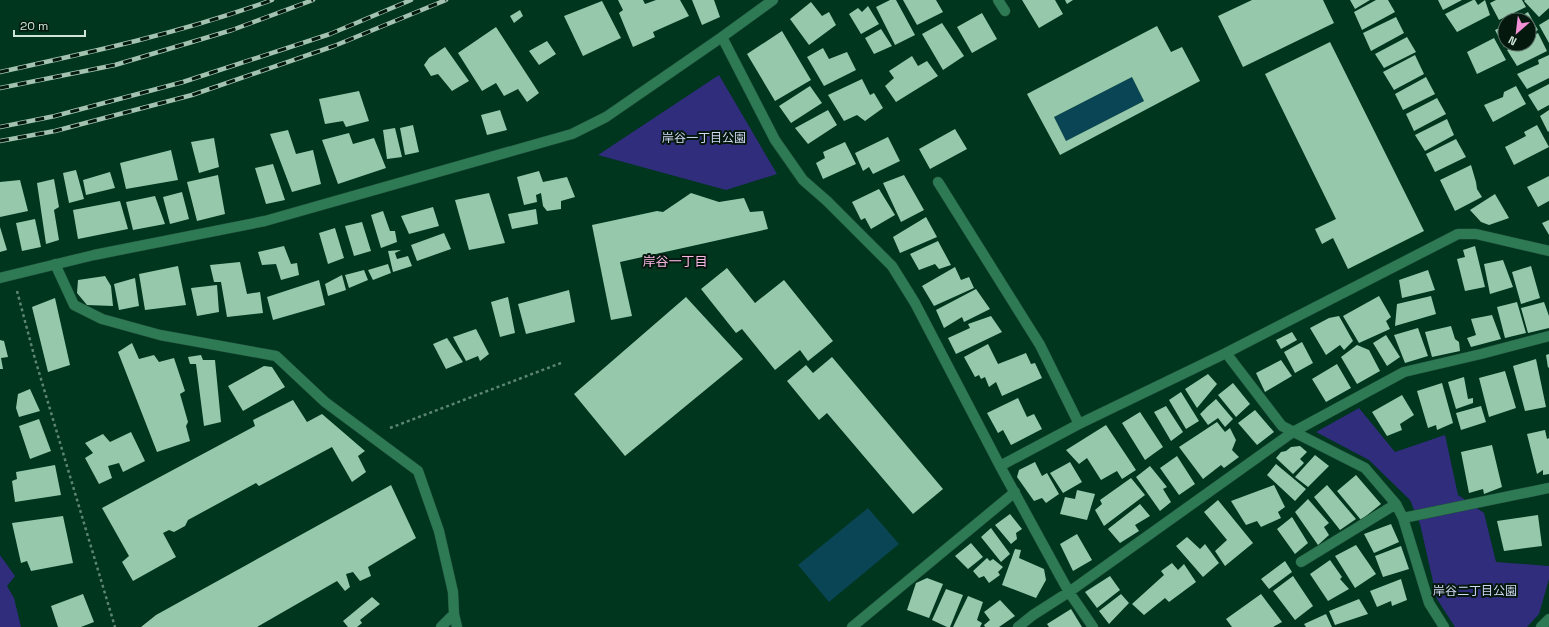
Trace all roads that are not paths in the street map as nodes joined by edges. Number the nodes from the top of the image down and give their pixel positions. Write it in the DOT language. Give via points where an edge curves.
graph roads {
  1 [pos="773,0"];
  2 [pos="998,0"];
  3 [pos="1005,11"];
  4 [pos="722,37"];
  5 [pos="938,182"];
  6 [pos="1549,251"];
  7 [pos="55,264"];
  8 [pos="0,278"];
  9 [pos="1549,336"];
  10 [pos="1226,353"];
  11 [pos="1079,424"];
  12 [pos="1293,432"];
  13 [pos="1000,466"];
  14 [pos="1549,488"];
  15 [pos="1015,492"];
  16 [pos="1396,504"];
  17 [pos="1403,518"];
  18 [pos="1301,562"];
  19 [pos="1069,592"];
  20 [pos="454,614"];
  21 [pos="1549,619"];
  22 [pos="441,627"];
  23 [pos="457,627"];
  24 [pos="852,627"];
  25 [pos="1018,627"];
  26 [pos="1093,627"];
  27 [pos="1444,627"];
  28 [pos="1541,627"];
  1 -- 4 [label="street"];
  2 -- 3 [label="street"];
  4 -- 7 [label="street" via="606,117 572,134 265,221"];
  4 -- 13 [label="street" via="775,140 803,180 892,266 915,303"];
  5 -- 11 [label="street" via="1040,346"];
  6 -- 10 [label="street" via="1476,234 1458,234"];
  7 -- 8 [label="street"];
  7 -- 20 [label="street" via="74,306 102,318 160,335 276,356 325,402 418,471 439,531 453,592"];
  9 -- 12 [label="street" via="1404,372"];
  10 -- 11 [label="street"];
  10 -- 12 [label="street" via="1282,426"];
  11 -- 13 [label="street"];
  12 -- 16 [label="street" via="1365,468"];
  12 -- 19 [label="street"];
  13 -- 15 [label="street"];
  14 -- 17 [label="street"];
  15 -- 19 [label="street"];
  15 -- 24 [label="street"];
  16 -- 17 [label="street"];
  16 -- 18 [label="street"];
  17 -- 27 [label="street" via="1429,603"];
  19 -- 25 [label="street" via="1033,614"];
  19 -- 26 [label="street"];
  20 -- 22 [label="street"];
  20 -- 23 [label="street"];
  21 -- 28 [label="street"];
}
